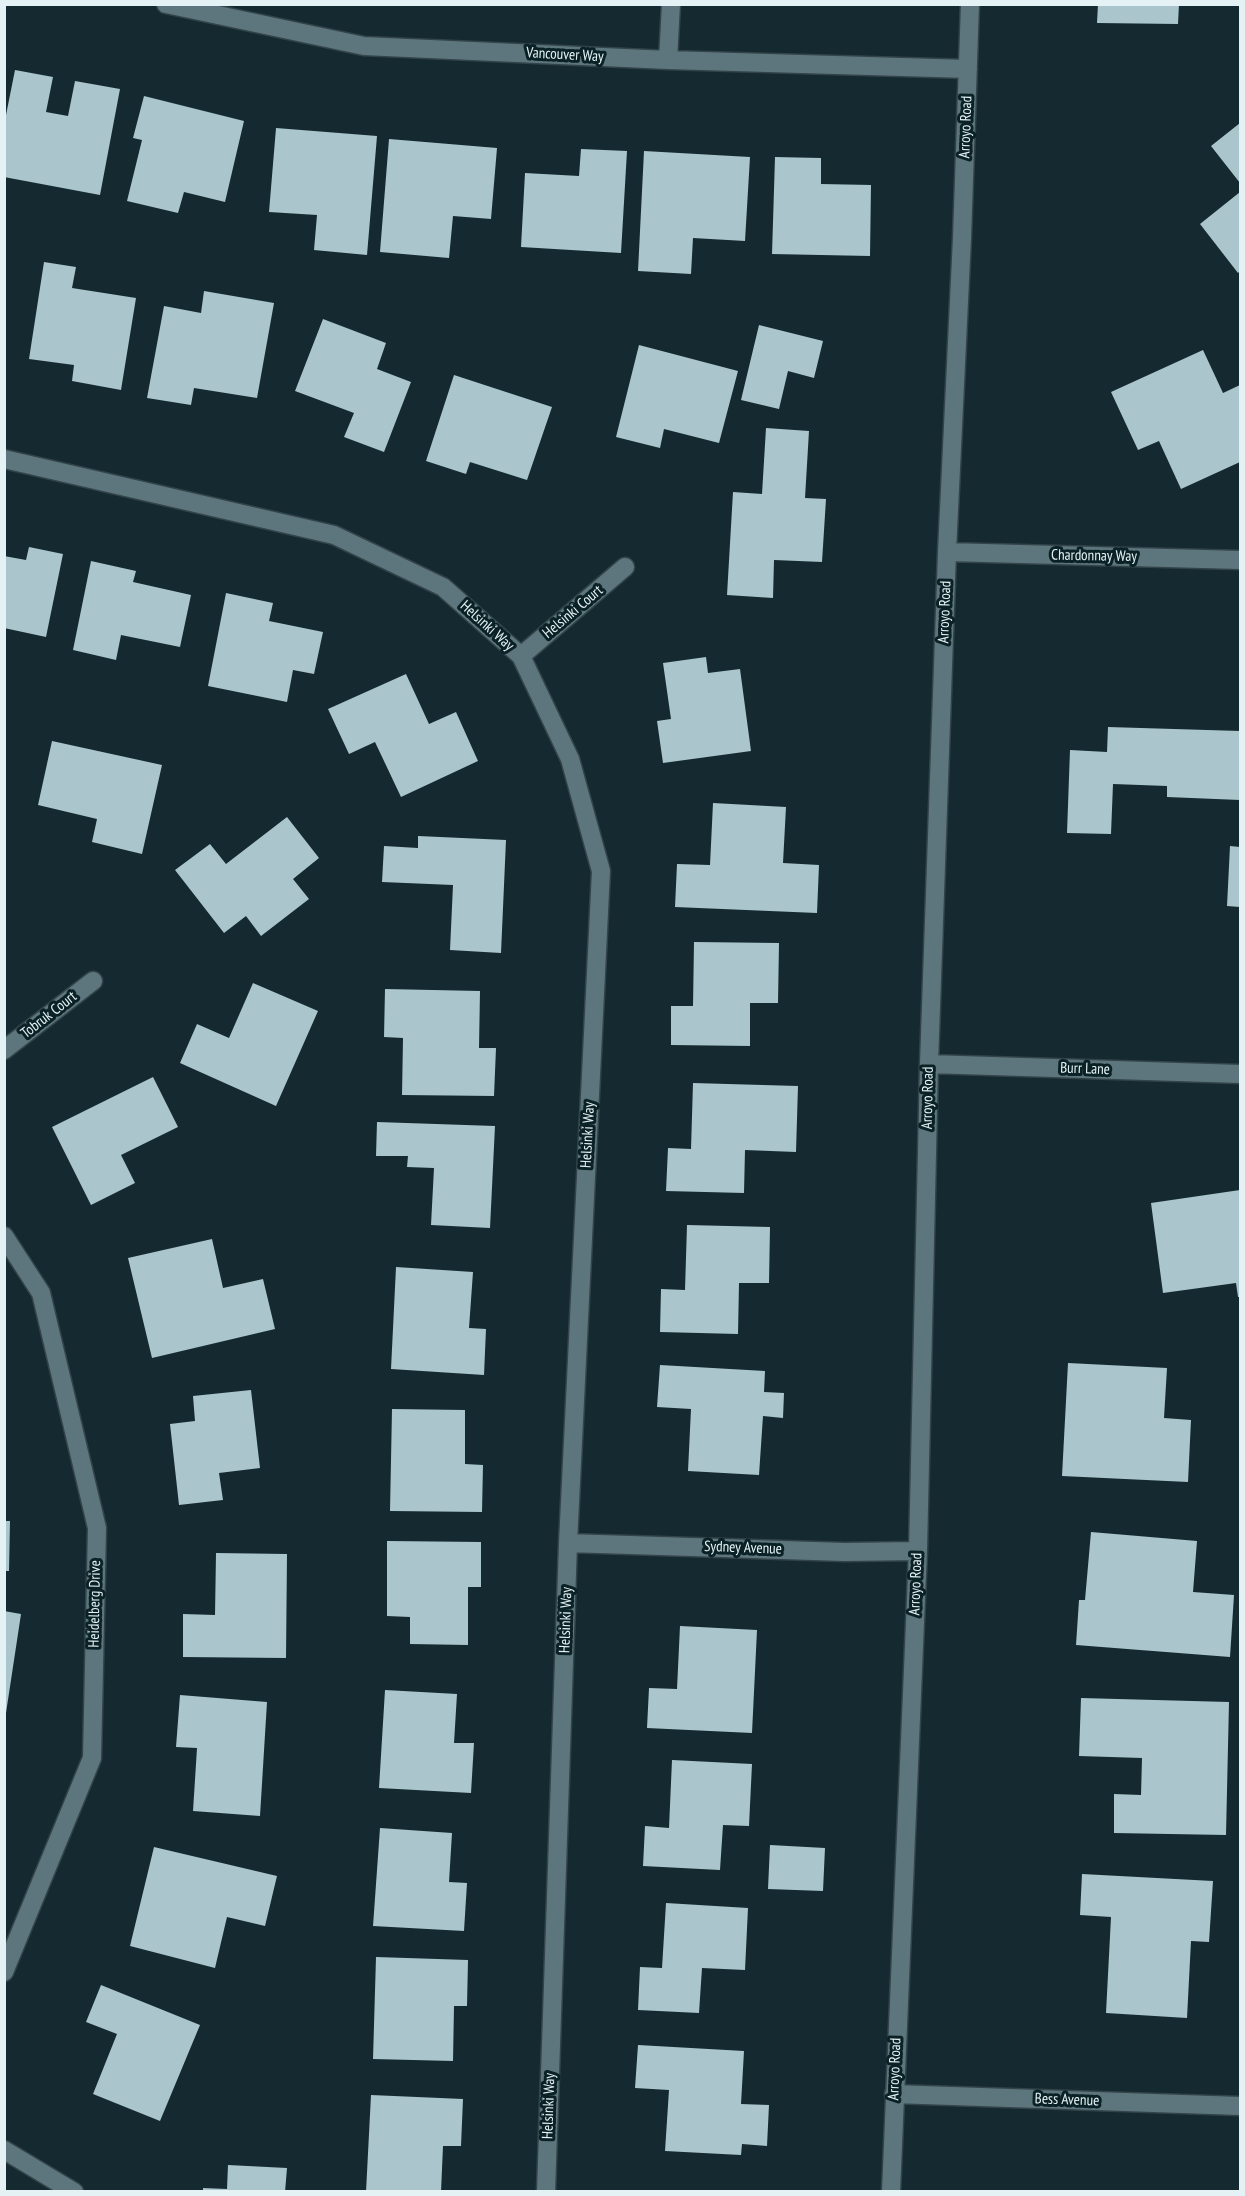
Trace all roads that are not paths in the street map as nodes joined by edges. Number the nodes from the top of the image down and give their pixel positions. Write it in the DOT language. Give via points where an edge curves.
graph roads {
  1 [pos="166,4"];
  2 [pos="671,4"];
  3 [pos="970,4"];
  4 [pos="668,60"];
  5 [pos="968,69"];
  6 [pos="4,459"];
  7 [pos="947,552"];
  8 [pos="1240,560"];
  9 [pos="626,567"];
  10 [pos="521,656"];
  11 [pos="93,981"];
  12 [pos="4,1050"];
  13 [pos="929,1064"];
  14 [pos="1240,1074"];
  15 [pos="4,1236"];
  16 [pos="568,1543"];
  17 [pos="918,1551"];
  18 [pos="4,1972"];
  19 [pos="894,2094"];
  20 [pos="1240,2106"];
  21 [pos="4,2150"];
  22 [pos="74,2192"];
  23 [pos="546,2192"];
  24 [pos="891,2192"];
  1 -- 4 [label="street, Vancouver Way" via="364,46"];
  2 -- 4 [label="street"];
  3 -- 5 [label="street, Arroyo Road"];
  4 -- 5 [label="street, Vancouver Way"];
  5 -- 7 [label="street, Arroyo Road"];
  6 -- 10 [label="street, Helsinki Way" via="334,535 443,587"];
  7 -- 8 [label="street, Chardonnay Way"];
  7 -- 13 [label="street, Arroyo Road"];
  9 -- 10 [label="street, Helsinki Court"];
  10 -- 16 [label="street, Helsinki Way" via="570,759 601,871"];
  11 -- 12 [label="street, Tobruk Court"];
  13 -- 14 [label="street, Burr Lane"];
  13 -- 17 [label="street, Arroyo Road"];
  15 -- 18 [label="street, Heidelberg Drive" via="41,1293 97,1528 92,1758"];
  16 -- 17 [label="street, Sydney Avenue"];
  16 -- 23 [label="street, Helsinki Way"];
  17 -- 19 [label="street, Arroyo Road"];
  19 -- 20 [label="street, Bess Avenue"];
  19 -- 24 [label="street, Arroyo Road"];
  21 -- 22 [label="street"];
}
